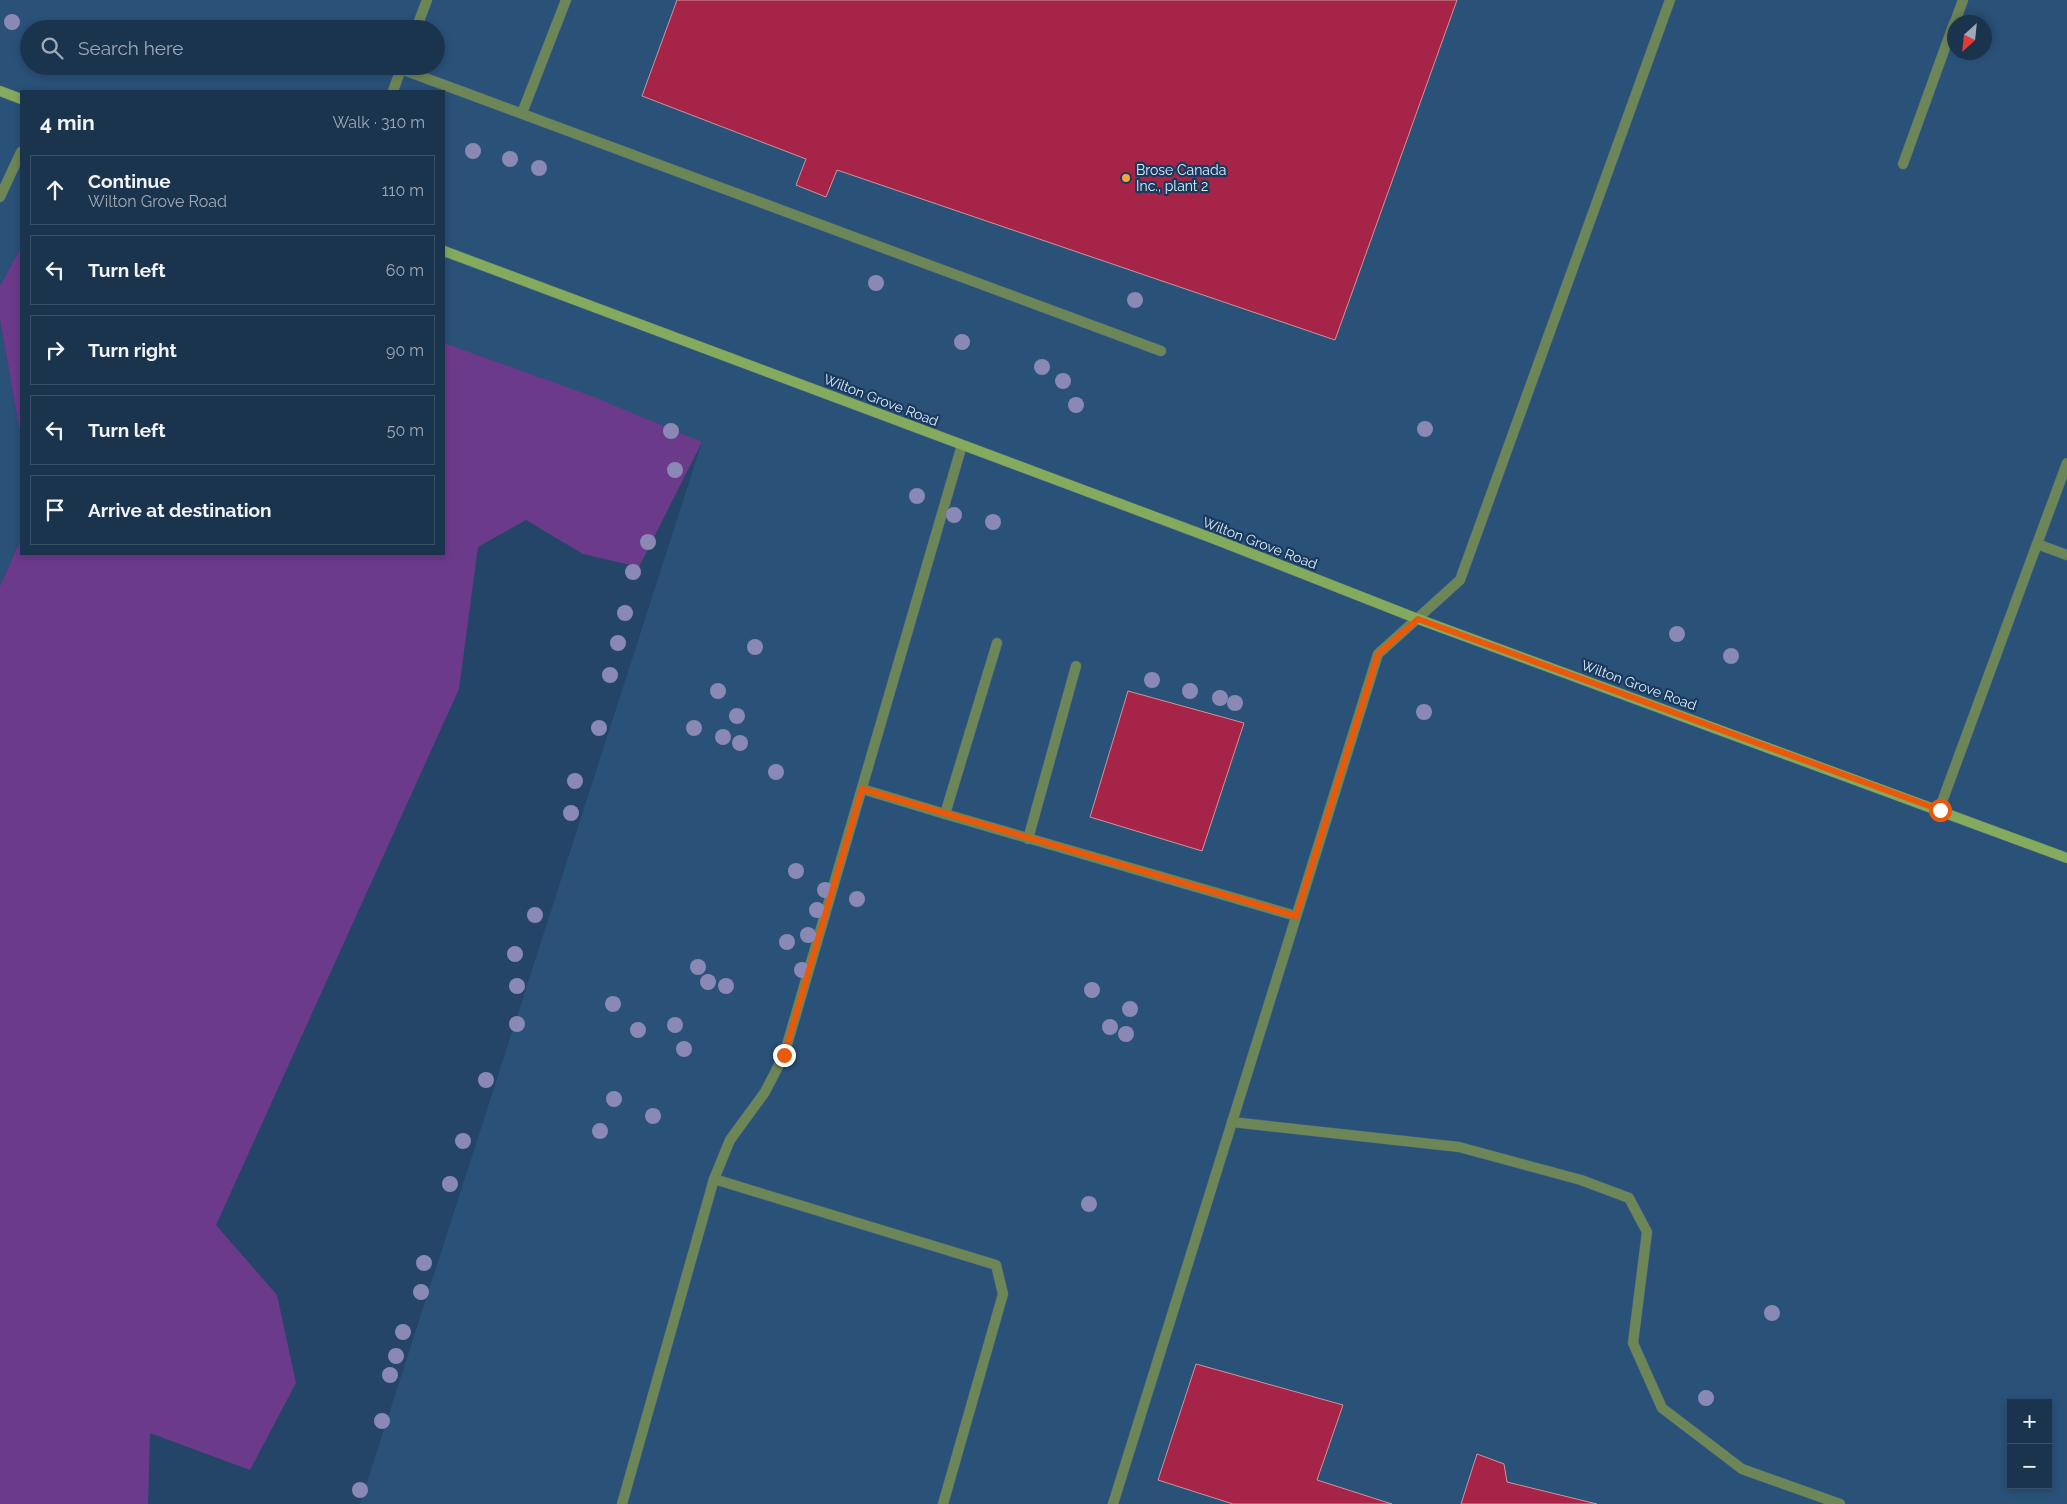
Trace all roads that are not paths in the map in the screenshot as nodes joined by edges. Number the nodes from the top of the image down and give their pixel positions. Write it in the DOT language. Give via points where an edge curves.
graph roads {
  1 [pos="427,0"];
  2 [pos="566,0"];
  3 [pos="1670,0"];
  4 [pos="1963,0"];
  5 [pos="1957,15"];
  6 [pos="419,20"];
  7 [pos="1947,42"];
  8 [pos="399,75"];
  9 [pos="421,75"];
  10 [pos="393,90"];
  11 [pos="0,91"];
  12 [pos="20,99"];
  13 [pos="522,113"];
  14 [pos="20,154"];
  15 [pos="1903,164"];
  16 [pos="0,197"];
  17 [pos="445,251"];
  18 [pos="1161,351"];
  19 [pos="962,445"];
  20 [pos="2067,463"];
  21 [pos="2037,544"];
  22 [pos="2067,555"];
  23 [pos="1418,619"];
  24 [pos="997,643"];
  25 [pos="1076,666"];
  26 [pos="862,789"];
  27 [pos="1940,810"];
  28 [pos="945,814"];
  29 [pos="1028,839"];
  30 [pos="2067,858"];
  31 [pos="1296,916"];
  32 [pos="1232,1122"];
  33 [pos="714,1179"];
  34 [pos="622,1504"];
  35 [pos="943,1504"];
  36 [pos="1113,1504"];
  37 [pos="1840,1504"];
  1 -- 6 [label="lane"];
  2 -- 13 [label="lane"];
  3 -- 23 [label="lane" via="1460,580"];
  4 -- 5 [label="lane"];
  7 -- 15 [label="lane"];
  8 -- 10 [label="lane"];
  9 -- 13 [label="lane"];
  11 -- 12 [label="main road"];
  13 -- 18 [label="lane"];
  14 -- 16 [label="lane"];
  17 -- 19 [label="main road, Wilton Grove Road"];
  19 -- 23 [label="main road, Wilton Grove Road"];
  19 -- 26 [label="lane"];
  20 -- 21 [label="lane"];
  21 -- 22 [label="lane"];
  21 -- 27 [label="lane"];
  23 -- 27 [label="main road, Wilton Grove Road"];
  23 -- 31 [label="lane" via="1378,654"];
  24 -- 28 [label="lane"];
  25 -- 29 [label="lane"];
  26 -- 28 [label="lane"];
  26 -- 33 [label="lane" via="784,1055 765,1092 730,1140"];
  27 -- 30 [label="main road, Wilton Grove Road"];
  28 -- 29 [label="lane"];
  29 -- 31 [label="lane"];
  31 -- 32 [label="lane"];
  32 -- 36 [label="lane"];
  32 -- 37 [label="lane" via="1460,1147 1581,1180 1629,1198 1647,1232 1633,1343 1662,1408 1742,1469"];
  33 -- 34 [label="lane"];
  33 -- 35 [label="lane" via="996,1265 1003,1294"];
}
